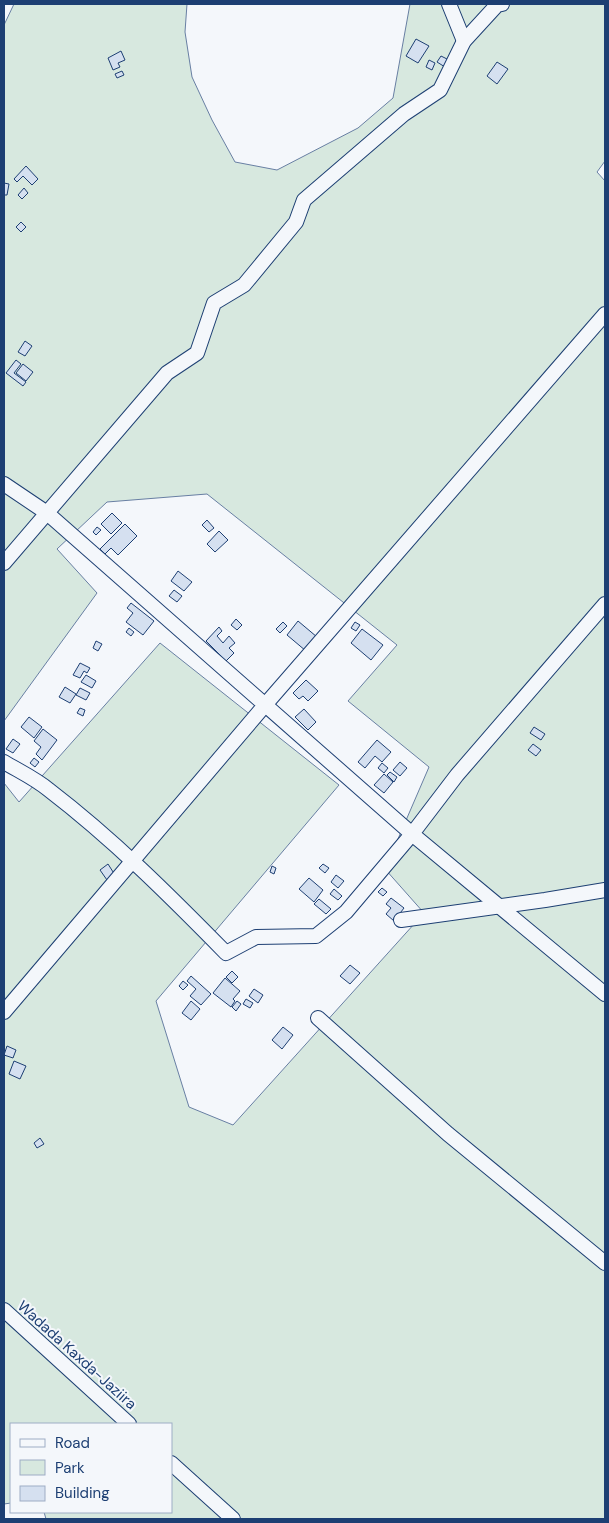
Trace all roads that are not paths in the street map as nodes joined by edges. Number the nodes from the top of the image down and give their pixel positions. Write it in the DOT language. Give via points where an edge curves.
graph roads {
  1 [pos="449,4"];
  2 [pos="502,4"];
  3 [pos="464,41"];
  4 [pos="605,314"];
  5 [pos="4,484"];
  6 [pos="47,513"];
  7 [pos="4,563"];
  8 [pos="605,604"];
  9 [pos="266,705"];
  10 [pos="4,762"];
  11 [pos="412,834"];
  12 [pos="132,861"];
  13 [pos="605,890"];
  14 [pos="500,906"];
  15 [pos="401,920"];
  16 [pos="605,994"];
  17 [pos="4,1012"];
  18 [pos="318,1018"];
  19 [pos="605,1263"];
  20 [pos="4,1310"];
  21 [pos="128,1423"];
  22 [pos="172,1464"];
  23 [pos="233,1519"];
  1 -- 3 [label="street"];
  2 -- 3 [label="street" via="497,5"];
  3 -- 6 [label="street" via="440,90 404,114 304,200 296,222 244,285 214,303 197,354 167,373"];
  4 -- 9 [label="street"];
  5 -- 6 [label="street"];
  6 -- 7 [label="street"];
  6 -- 9 [label="street"];
  8 -- 11 [label="street" via="457,776"];
  9 -- 11 [label="street"];
  9 -- 12 [label="street"];
  10 -- 12 [label="street" via="48,788"];
  11 -- 12 [label="street" via="346,912 316,936 256,937 231,957"];
  11 -- 14 [label="street"];
  12 -- 17 [label="street"];
  13 -- 14 [label="street"];
  14 -- 15 [label="street"];
  14 -- 16 [label="street"];
  18 -- 19 [label="street" via="448,1134"];
  20 -- 21 [label="street, Wadada Kaxda-Jaziira"];
  22 -- 23 [label="street"];
}
